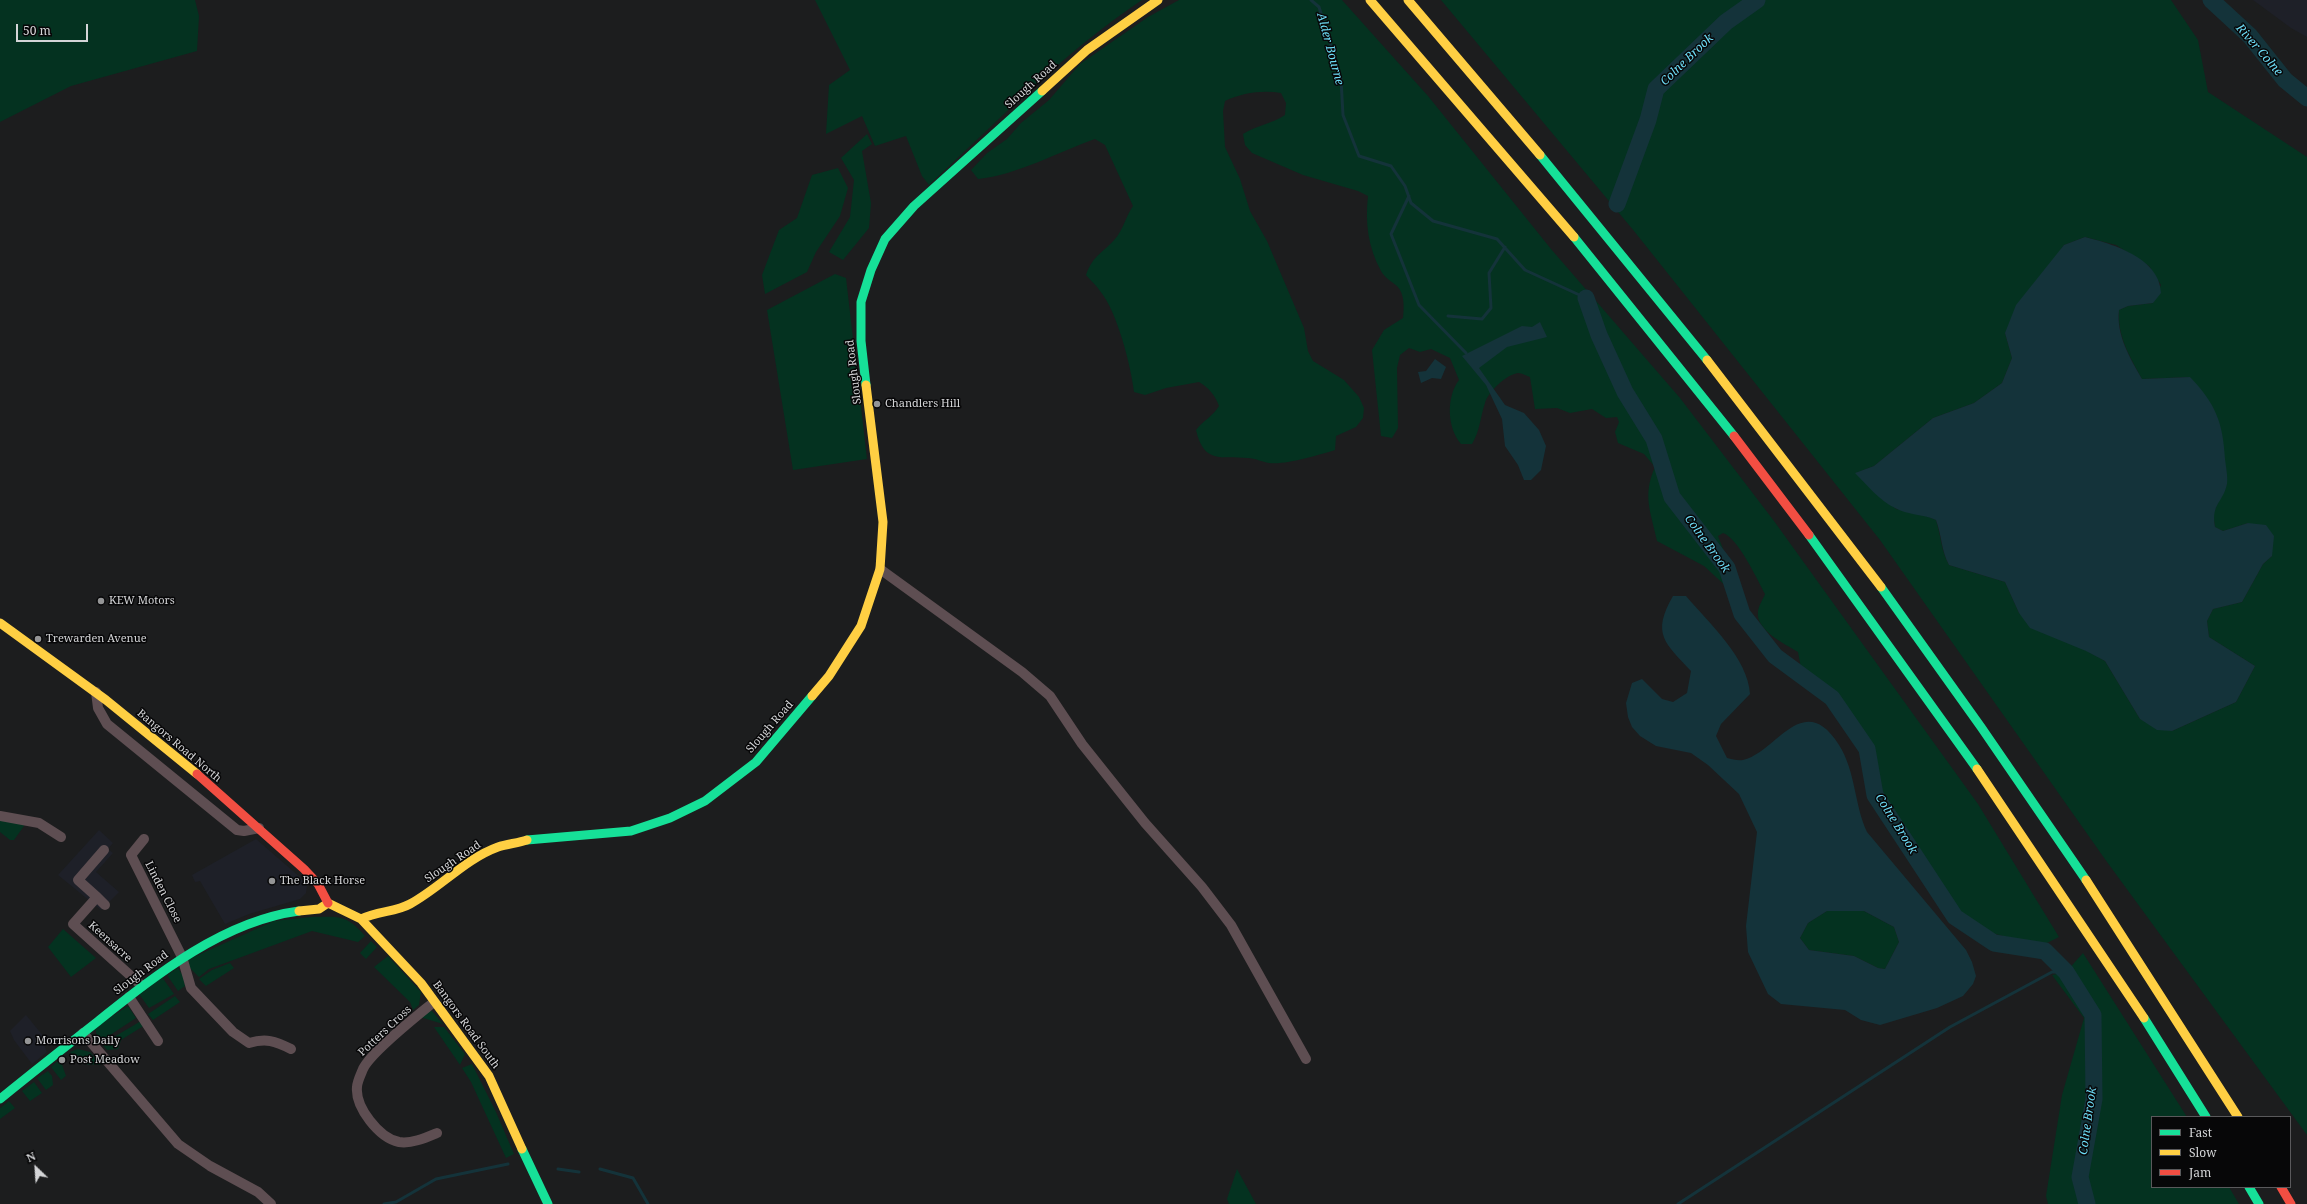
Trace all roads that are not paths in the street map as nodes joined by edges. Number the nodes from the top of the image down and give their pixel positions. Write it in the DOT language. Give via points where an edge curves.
graph roads {
  1 [pos="1158,0"];
  2 [pos="1370,0"];
  3 [pos="1408,0"];
  4 [pos="880,570"];
  5 [pos="0,623"];
  6 [pos="96,692"];
  7 [pos="0,816"];
  8 [pos="259,828"];
  9 [pos="61,837"];
  10 [pos="144,840"];
  11 [pos="104,850"];
  12 [pos="97,897"];
  13 [pos="328,903"];
  14 [pos="105,905"];
  15 [pos="361,919"];
  16 [pos="182,957"];
  17 [pos="142,986"];
  18 [pos="129,997"];
  19 [pos="434,1002"];
  20 [pos="83,1034"];
  21 [pos="158,1041"];
  22 [pos="291,1049"];
  23 [pos="1306,1060"];
  24 [pos="0,1099"];
  25 [pos="2205,1116"];
  26 [pos="2237,1116"];
  27 [pos="437,1133"];
  28 [pos="2250,1188"];
  29 [pos="2282,1188"];
  30 [pos="271,1204"];
  31 [pos="548,1204"];
  32 [pos="2259,1204"];
  33 [pos="2291,1204"];
  1 -- 4 [label="main road, Slough Road" via="1086,50 914,206 886,239 871,270 861,302 861,341 883,522"];
  2 -- 25 [label="main road" via="1496,143 1586,251 1760,470 1869,617 2066,898"];
  3 -- 26 [label="main road" via="1614,244 1778,451 1895,606 2095,894"];
  4 -- 15 [label="main road, Slough Road" via="861,626 829,676 756,762 705,801 670,818 631,831 534,839 498,847 476,858 431,892 408,905 373,913"];
  4 -- 23 [label="street" via="1022,672 1050,696 1082,744 1231,925"];
  5 -- 6 [label="main road, Bangors Road North"];
  6 -- 8 [label="main road, Bangors Road North"];
  6 -- 8 [label="street" via="98,708 107,724 237,830"];
  7 -- 9 [label="street" via="39,823"];
  8 -- 13 [label="main road, Bangors Road North" via="321,886"];
  10 -- 16 [label="street, Linden Close" via="131,855"];
  11 -- 12 [label="street" via="78,880"];
  12 -- 14 [label="street"];
  12 -- 17 [label="street, Keensacre" via="72,924"];
  13 -- 15 [label="main road"];
  13 -- 16 [label="main road, Slough Road" via="319,909 278,914 243,927"];
  15 -- 19 [label="main road, Bangors Road South"];
  16 -- 17 [label="main road, Slough Road"];
  16 -- 22 [label="street" via="190,988 233,1032 250,1042 264,1039"];
  17 -- 18 [label="main road, Slough Road"];
  18 -- 20 [label="main road, Slough Road"];
  18 -- 21 [label="street"];
  19 -- 27 [label="street, Potters Cross" via="363,1068 357,1087 362,1111 381,1133 398,1142 417,1141"];
  19 -- 31 [label="main road, Bangors Road South" via="489,1076"];
  20 -- 24 [label="main road, Slough Road"];
  20 -- 30 [label="street" via="178,1144 210,1166 258,1192"];
  28 -- 32 [label="main road"];
  29 -- 33 [label="main road"];
}
